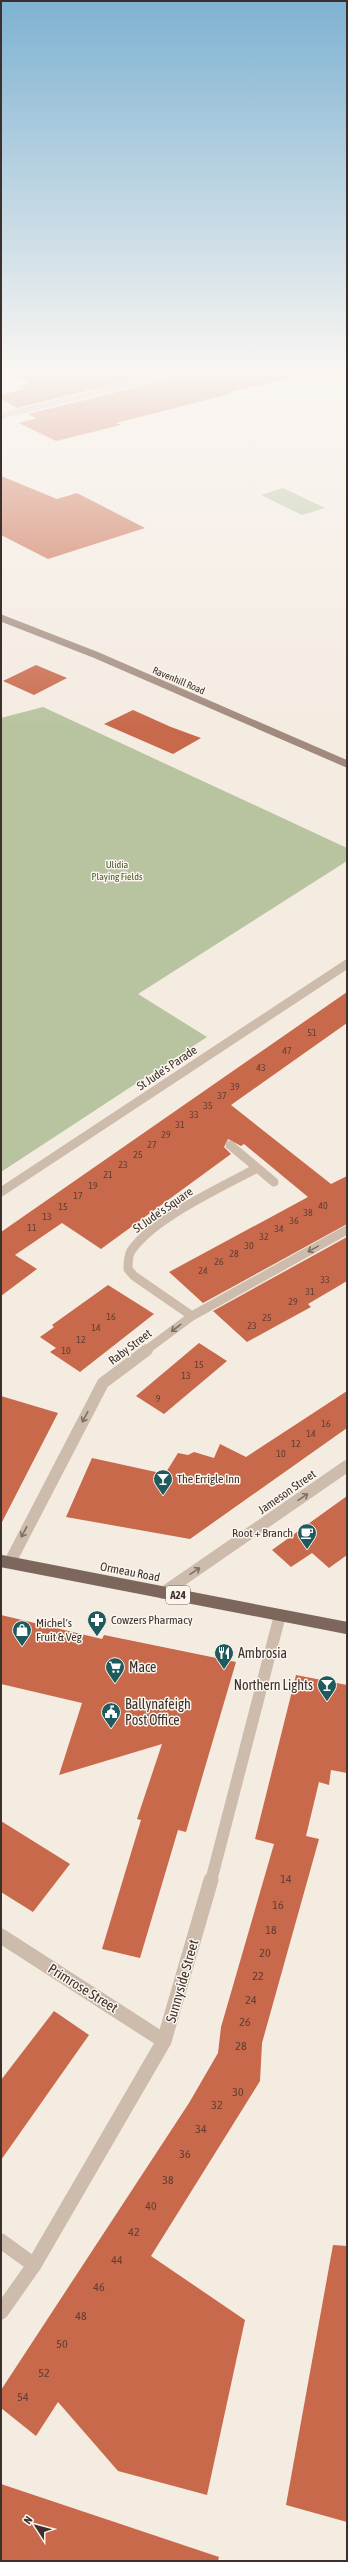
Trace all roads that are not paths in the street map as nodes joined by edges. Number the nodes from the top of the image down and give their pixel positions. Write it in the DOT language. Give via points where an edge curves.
graph roads {
  1 [pos="1,618"];
  2 [pos="347,764"];
  3 [pos="347,964"];
  4 [pos="230,1145"];
  5 [pos="257,1168"];
  6 [pos="274,1182"];
  7 [pos="1,1192"];
  8 [pos="347,1230"];
  9 [pos="192,1316"];
  10 [pos="347,1466"];
  11 [pos="5,1562"];
  12 [pos="163,1593"];
  13 [pos="280,1615"];
  14 [pos="347,1628"];
  15 [pos="1,1936"];
  16 [pos="164,2041"];
  17 [pos="1,2241"];
  18 [pos="34,2265"];
  19 [pos="1,2312"];
  1 -- 2 [label="main road, Ravenhill Road" via="96,655"];
  3 -- 7 [label="street, St Jude's Parade"];
  4 -- 5 [label="street"];
  5 -- 6 [label="street"];
  5 -- 9 [label="street, St Jude's Square" via="170,1218 130,1252 128,1269 134,1276"];
  8 -- 9 [label="street, Raby Street, one-way"];
  9 -- 11 [label="street, Raby Street, one-way" via="103,1383"];
  12 -- 10 [label="street, Jameson Street, one-way"];
  11 -- 12 [label="main road, Ormeau Road / A24"];
  12 -- 13 [label="main road, Ormeau Road / A24"];
  13 -- 14 [label="main road, Ormeau Road / A24"];
  13 -- 16 [label="street, Sunnyside Street" via="223,1839"];
  15 -- 16 [label="street, Primrose Street"];
  16 -- 18 [label="street, Sunnyside Street" via="142,2084"];
  17 -- 18 [label="street"];
  18 -- 19 [label="street, Sunnyside Street"];
}
